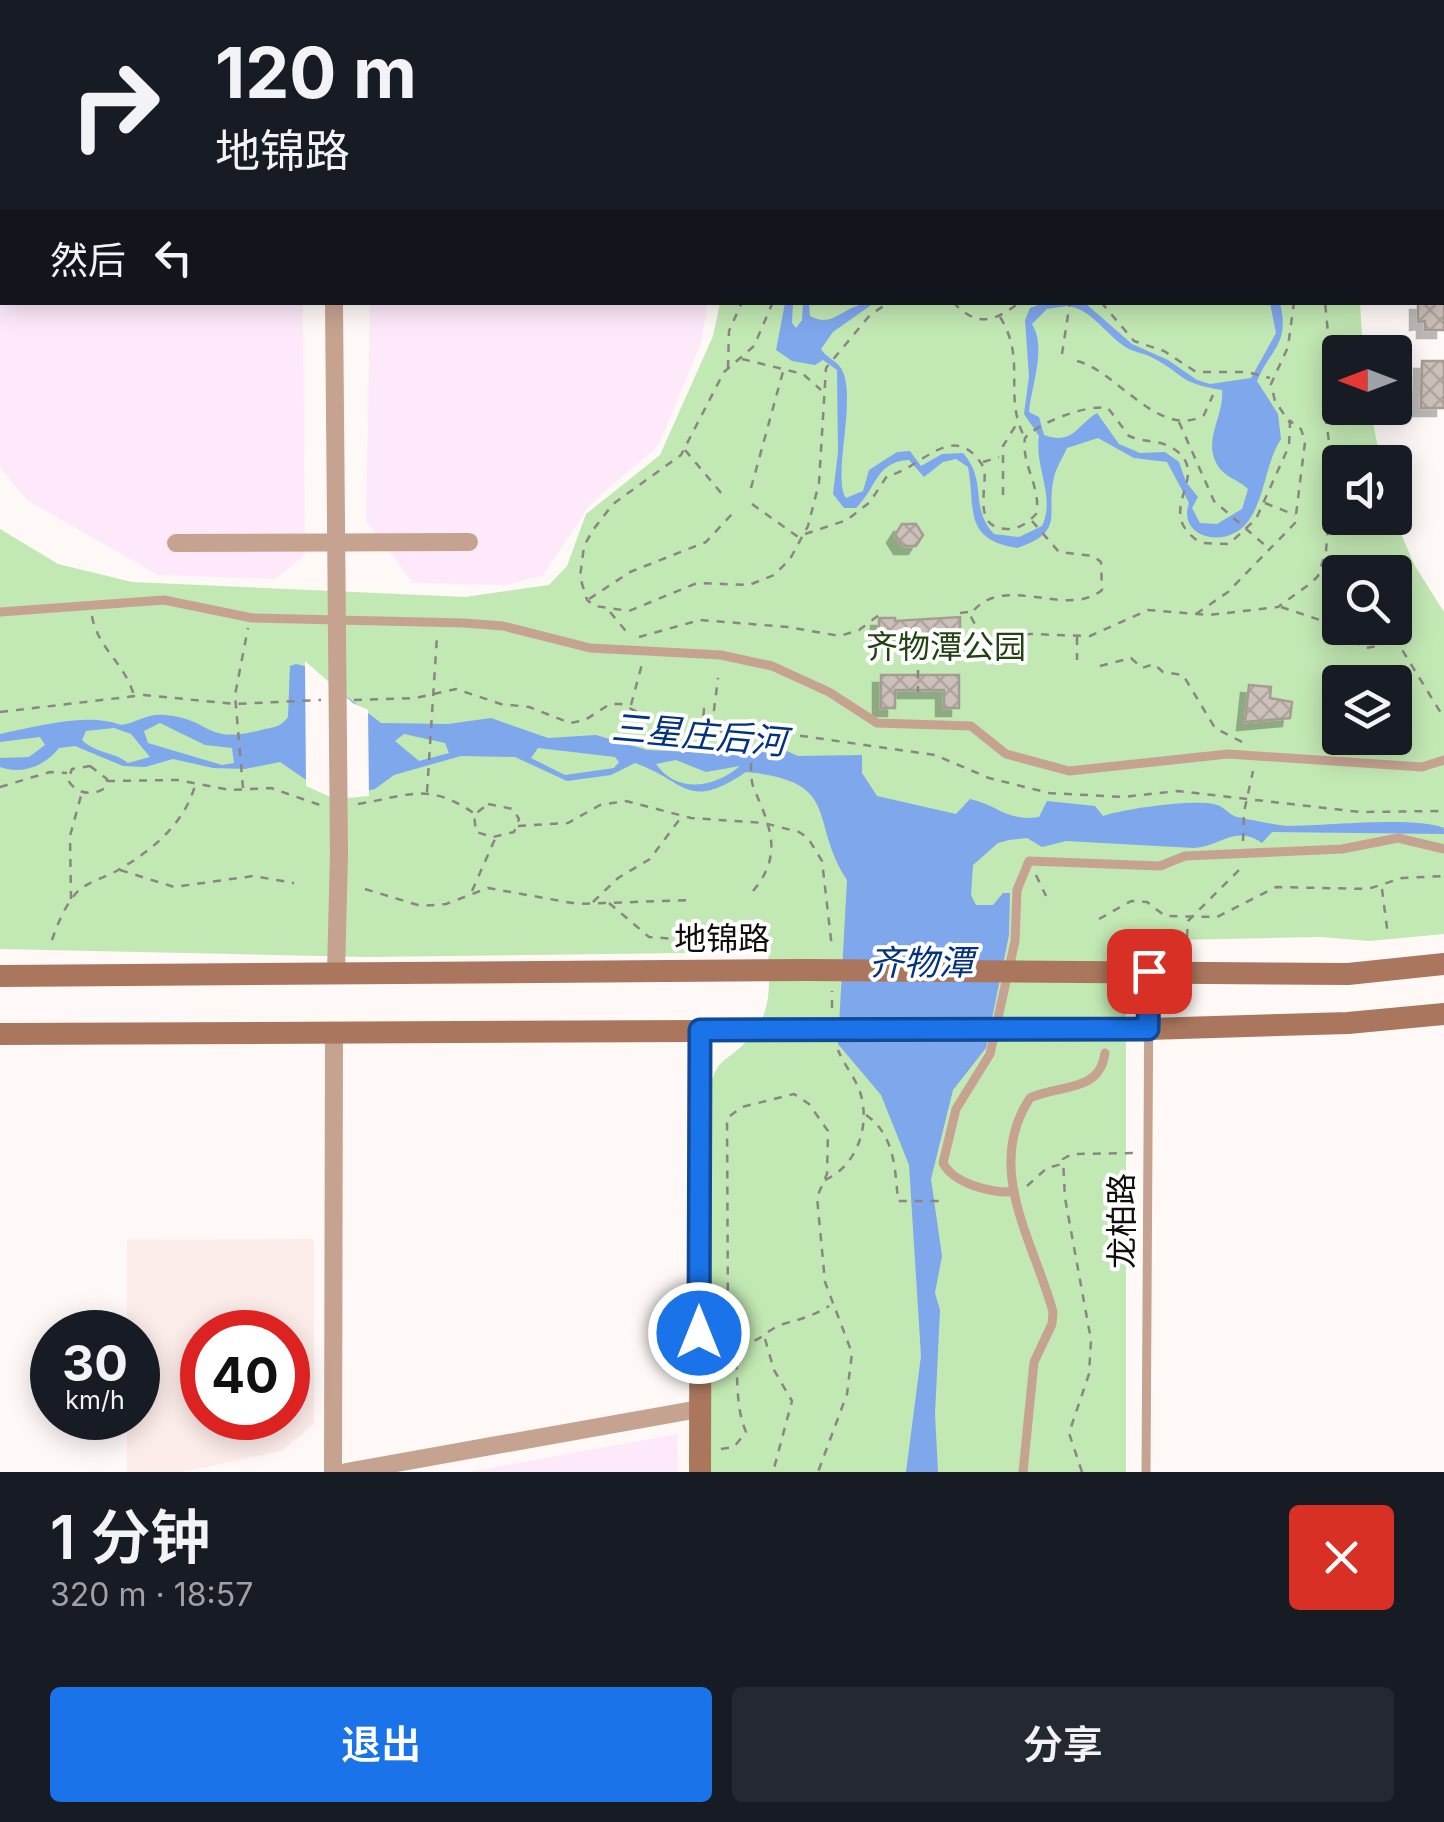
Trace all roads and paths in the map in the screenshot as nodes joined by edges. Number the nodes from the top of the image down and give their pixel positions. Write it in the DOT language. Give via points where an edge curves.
graph roads {
  1 [pos="334,305"];
  2 [pos="741,305"];
  3 [pos="773,305"];
  4 [pos="890,305"];
  5 [pos="956,305"];
  6 [pos="1016,305"];
  7 [pos="1070,305"];
  8 [pos="1104,305"];
  9 [pos="1294,305"];
  10 [pos="1325,305"];
  11 [pos="1000,317"];
  12 [pos="1062,354"];
  13 [pos="742,359"];
  14 [pos="1077,361"];
  15 [pos="784,368"];
  16 [pos="728,370"];
  17 [pos="1271,379"];
  18 [pos="822,390"];
  19 [pos="1213,395"];
  20 [pos="1288,419"];
  21 [pos="1178,420"];
  22 [pos="1017,424"];
  23 [pos="1025,438"];
  24 [pos="684,450"];
  25 [pos="1196,454"];
  26 [pos="1002,456"];
  27 [pos="1185,460"];
  28 [pos="981,462"];
  29 [pos="751,488"];
  30 [pos="722,494"];
  31 [pos="1004,495"];
  32 [pos="1263,502"];
  33 [pos="752,504"];
  34 [pos="732,514"];
  35 [pos="1295,515"];
  36 [pos="1031,520"];
  37 [pos="805,534"];
  38 [pos="802,539"];
  39 [pos="336,542"];
  40 [pos="469,542"];
  41 [pos="176,543"];
  42 [pos="1268,548"];
  43 [pos="587,600"];
  44 [pos="92,604"];
  45 [pos="1278,607"];
  46 [pos="610,611"];
  47 [pos="0,612"];
  48 [pos="960,612"];
  49 [pos="970,612"];
  50 [pos="880,615"];
  51 [pos="1195,615"];
  52 [pos="252,618"];
  53 [pos="337,618"];
  54 [pos="437,634"];
  55 [pos="1077,637"];
  56 [pos="918,638"];
  57 [pos="643,650"];
  58 [pos="1077,660"];
  59 [pos="1100,666"];
  60 [pos="718,678"];
  61 [pos="434,692"];
  62 [pos="918,692"];
  63 [pos="134,697"];
  64 [pos="284,700"];
  65 [pos="369,700"];
  66 [pos="235,704"];
  67 [pos="630,706"];
  68 [pos="0,712"];
  69 [pos="1444,718"];
  70 [pos="702,734"];
  71 [pos="753,734"];
  72 [pos="1242,748"];
  73 [pos="1444,760"];
  74 [pos="1254,770"];
  75 [pos="68,774"];
  76 [pos="107,781"];
  77 [pos="196,782"];
  78 [pos="0,786"];
  79 [pos="244,790"];
  80 [pos="82,792"];
  81 [pos="427,792"];
  82 [pos="1247,796"];
  83 [pos="356,804"];
  84 [pos="330,806"];
  85 [pos="1444,811"];
  86 [pos="474,814"];
  87 [pos="682,816"];
  88 [pos="770,824"];
  89 [pos="518,826"];
  90 [pos="496,837"];
  91 [pos="1243,838"];
  92 [pos="1444,849"];
  93 [pos="1262,852"];
  94 [pos="1028,863"];
  95 [pos="118,870"];
  96 [pos="1444,876"];
  97 [pos="294,884"];
  98 [pos="1381,887"];
  99 [pos="366,889"];
  100 [pos="472,891"];
  101 [pos="753,892"];
  102 [pos="1046,896"];
  103 [pos="72,900"];
  104 [pos="690,900"];
  105 [pos="608,902"];
  106 [pos="592,903"];
  107 [pos="1098,918"];
  108 [pos="1191,918"];
  109 [pos="1388,936"];
  110 [pos="1187,937"];
  111 [pos="52,940"];
  112 [pos="690,940"];
  113 [pos="832,962"];
  114 [pos="1444,964"];
  115 [pos="1149,971"];
  116 [pos="336,973"];
  117 [pos="0,976"];
  118 [pos="832,978"];
  119 [pos="1444,1014"];
  120 [pos="832,1017"];
  121 [pos="1148,1029"];
  122 [pos="700,1030"];
  123 [pos="334,1032"];
  124 [pos="0,1034"];
  125 [pos="835,1040"];
  126 [pos="1105,1054"];
  127 [pos="864,1114"];
  128 [pos="1134,1153"];
  129 [pos="1063,1164"];
  130 [pos="823,1181"];
  131 [pos="1014,1192"];
  132 [pos="941,1201"];
  133 [pos="831,1305"];
  134 [pos="764,1339"];
  135 [pos="737,1344"];
  136 [pos="699,1409"];
  137 [pos="721,1450"];
  138 [pos="333,1472"];
  139 [pos="346,1472"];
  140 [pos="700,1472"];
  141 [pos="773,1472"];
  142 [pos="818,1472"];
  143 [pos="1024,1472"];
  144 [pos="1082,1472"];
  145 [pos="1146,1472"];
  1 -- 39 [label="street"];
  2 -- 16 [label="path" via="729,331"];
  3 -- 13 [label="path"];
  4 -- 18 [label="path" via="879,308 833,356"];
  5 -- 11 [label="path" via="977,322"];
  6 -- 11 [label="path"];
  7 -- 12 [label="path"];
  8 -- 17 [label="path" via="1134,341 1196,372"];
  9 -- 17 [label="path" via="1288,348"];
  10 -- 45 [label="path" via="1322,401 1333,455 1326,551 1318,576"];
  11 -- 22 [label="path" via="1015,347"];
  13 -- 15 [label="path"];
  13 -- 16 [label="path"];
  14 -- 21 [label="path"];
  15 -- 18 [label="path"];
  15 -- 29 [label="path"];
  16 -- 24 [label="path"];
  17 -- 20 [label="path"];
  18 -- 37 [label="path" via="822,466"];
  19 -- 21 [label="path" via="1204,415"];
  20 -- 32 [label="path" via="1289,446"];
  20 -- 35 [label="path" via="1305,442"];
  21 -- 25 [label="path"];
  22 -- 23 [label="path"];
  22 -- 26 [label="path"];
  23 -- 27 [label="path" via="1044,422 1103,406 1130,436 1159,442"];
  23 -- 36 [label="path" via="1038,502"];
  24 -- 30 [label="path"];
  24 -- 43 [label="path" via="613,504 593,530 581,565"];
  25 -- 27 [label="path"];
  25 -- 42 [label="path" via="1214,501"];
  26 -- 28 [label="path"];
  26 -- 31 [label="path"];
  27 -- 32 [label="path" via="1188,483 1178,514 1201,543 1214,546 1242,535"];
  28 -- 36 [label="path" via="987,520 1007,529"];
  28 -- 37 [label="path" via="956,446 923,456 880,481 870,502 848,520"];
  32 -- 35 [label="path"];
  33 -- 38 [label="path"];
  34 -- 43 [label="path" via="706,542 630,572"];
  35 -- 42 [label="path" via="1291,529"];
  36 -- 49 [label="path" via="1065,554 1098,559 1102,590 1076,599 1008,596"];
  37 -- 38 [label="path"];
  38 -- 46 [label="path" via="790,559 758,582 697,583 650,605"];
  39 -- 40 [label="street"];
  39 -- 41 [label="street"];
  39 -- 53 [label="street"];
  42 -- 51 [label="path"];
  43 -- 46 [label="path"];
  44 -- 47 [label="lane"];
  44 -- 52 [label="lane" via="164,600"];
  44 -- 63 [label="path" via="97,637 114,655"];
  45 -- 51 [label="path"];
  45 -- 69 [label="path" via="1322,621 1365,648 1393,635"];
  46 -- 50 [label="path" via="634,641 700,620 840,636"];
  48 -- 49 [label="path"];
  49 -- 55 [label="path" via="977,628 999,639"];
  51 -- 55 [label="path" via="1138,612 1100,633"];
  52 -- 53 [label="lane"];
  52 -- 66 [label="path"];
  53 -- 57 [label="lane" via="503,626 590,648"];
  53 -- 116 [label="street"];
  54 -- 61 [label="path"];
  55 -- 58 [label="path"];
  56 -- 62 [label="path"];
  57 -- 67 [label="path"];
  57 -- 73 [label="lane" via="772,666 877,723 971,726 1006,754 1068,771 1228,754 1422,767"];
  59 -- 72 [label="path" via="1130,658 1142,668 1154,664 1182,675 1214,728 1238,737"];
  60 -- 70 [label="path"];
  61 -- 65 [label="path"];
  61 -- 67 [label="path" via="456,690 570,723 610,704"];
  61 -- 81 [label="path"];
  63 -- 66 [label="path"];
  63 -- 68 [label="path"];
  64 -- 66 [label="path"];
  66 -- 79 [label="path"];
  67 -- 70 [label="path" via="668,728"];
  70 -- 71 [label="path"];
  71 -- 82 [label="path" via="934,755 1050,794"];
  71 -- 88 [label="path" via="752,780"];
  74 -- 82 [label="path"];
  75 -- 76 [label="path" via="92,766"];
  75 -- 78 [label="path" via="50,772"];
  75 -- 80 [label="path" via="68,783"];
  76 -- 77 [label="path"];
  76 -- 80 [label="path" via="100,791"];
  77 -- 79 [label="path"];
  77 -- 95 [label="path" via="166,835"];
  79 -- 84 [label="path" via="279,790"];
  80 -- 103 [label="path" via="70,836"];
  81 -- 83 [label="path"];
  81 -- 86 [label="path"];
  82 -- 85 [label="path" via="1360,812"];
  82 -- 91 [label="path"];
  86 -- 89 [label="path" via="488,804 506,805 517,814"];
  86 -- 90 [label="path" via="478,834"];
  87 -- 88 [label="path"];
  87 -- 89 [label="path" via="617,801 568,824"];
  87 -- 106 [label="path" via="650,859"];
  88 -- 101 [label="path" via="772,858"];
  88 -- 113 [label="path" via="799,832 816,848 829,892"];
  89 -- 90 [label="path"];
  90 -- 100 [label="path"];
  92 -- 93 [label="lane" via="1406,838"];
  93 -- 94 [label="lane" via="1181,856 1160,866"];
  93 -- 108 [label="path"];
  94 -- 102 [label="path"];
  94 -- 131 [label="lane" via="1017,890 1015,940 990,1054 956,1109 943,1163 980,1188"];
  95 -- 97 [label="path" via="174,888 253,876"];
  95 -- 103 [label="path" via="81,888"];
  96 -- 98 [label="path" via="1402,878"];
  98 -- 108 [label="path" via="1276,886 1228,914"];
  98 -- 109 [label="path"];
  99 -- 100 [label="path" via="420,906 446,904"];
  100 -- 106 [label="path" via="501,888"];
  103 -- 111 [label="path"];
  104 -- 105 [label="path"];
  105 -- 106 [label="path"];
  105 -- 112 [label="path" via="649,937"];
  107 -- 108 [label="path" via="1139,900 1165,916"];
  108 -- 110 [label="path"];
  114 -- 115 [label="street, 地锦路" via="1348,974"];
  115 -- 116 [label="street, 地锦路"];
  115 -- 121 [label="lane, 龙柏路"];
  116 -- 117 [label="street, 地锦路"];
  118 -- 120 [label="path"];
  119 -- 121 [label="street" via="1348,1024"];
  121 -- 122 [label="street"];
  121 -- 145 [label="lane, 龙柏路"];
  122 -- 123 [label="street"];
  122 -- 136 [label="street"];
  123 -- 124 [label="street"];
  123 -- 138 [label="street"];
  125 -- 127 [label="path"];
  126 -- 131 [label="lane" via="1092,1082 1040,1093 1025,1106 1012,1149"];
  127 -- 130 [label="path" via="853,1154"];
  127 -- 132 [label="path" via="887,1140 898,1201"];
  128 -- 129 [label="path" via="1067,1155"];
  129 -- 131 [label="path"];
  129 -- 144 [label="path" via="1091,1340 1089,1374 1069,1429"];
  130 -- 133 [label="path" via="818,1197"];
  130 -- 135 [label="path" via="828,1131 800,1097 786,1093 732,1111 728,1324"];
  131 -- 143 [label="lane" via="1053,1312 1034,1362"];
  133 -- 134 [label="path" via="779,1325"];
  133 -- 142 [label="path" via="850,1342 852,1366"];
  134 -- 135 [label="path"];
  134 -- 141 [label="path" via="792,1402"];
  135 -- 137 [label="path" via="736,1396 746,1432 734,1447"];
  136 -- 139 [label="street"];
  136 -- 140 [label="street"];
}
